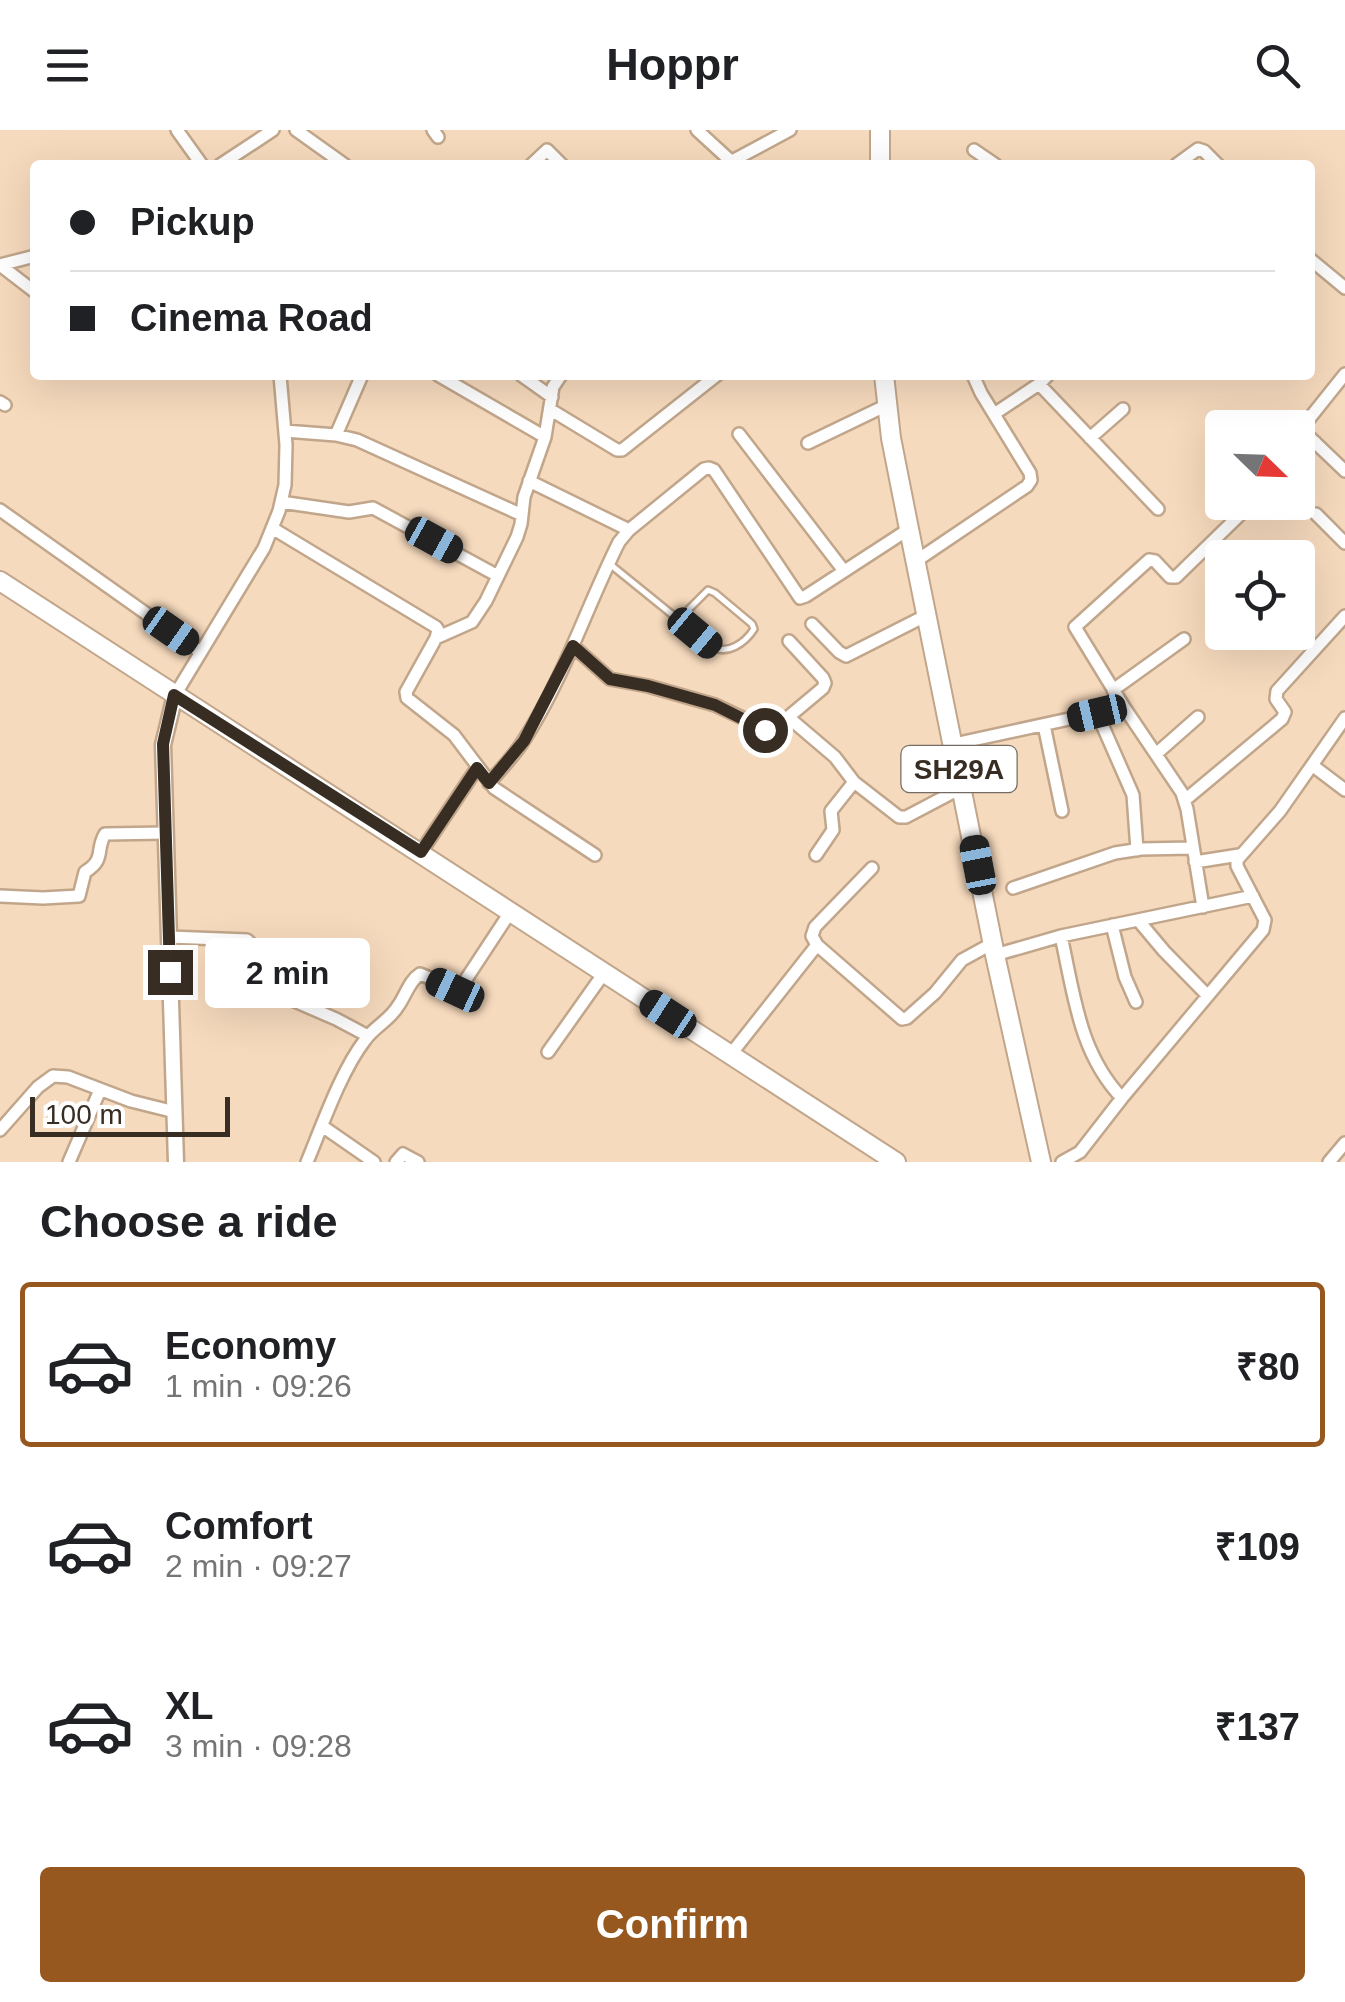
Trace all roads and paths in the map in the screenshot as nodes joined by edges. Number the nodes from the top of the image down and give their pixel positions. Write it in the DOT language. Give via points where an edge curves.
graph roads {
  1 [pos="177,130"];
  2 [pos="273,130"];
  3 [pos="296,130"];
  4 [pos="697,130"];
  5 [pos="790,130"];
  6 [pos="880,130"];
  7 [pos="256,135"];
  8 [pos="974,150"];
  9 [pos="198,160"];
  10 [pos="226,160"];
  11 [pos="339,160"];
  12 [pos="537,160"];
  13 [pos="557,160"];
  14 [pos="730,160"];
  15 [pos="738,160"];
  16 [pos="880,160"];
  17 [pos="989,160"];
  18 [pos="1183,160"];
  19 [pos="1212,160"];
  20 [pos="30,257"];
  21 [pos="1315,263"];
  22 [pos="0,265"];
  23 [pos="30,288"];
  24 [pos="1345,288"];
  25 [pos="1345,374"];
  26 [pos="280,380"];
  27 [pos="360,380"];
  28 [pos="447,380"];
  29 [pos="526,380"];
  30 [pos="557,380"];
  31 [pos="692,380"];
  32 [pos="711,380"];
  33 [pos="884,380"];
  34 [pos="975,380"];
  35 [pos="1043,380"];
  36 [pos="1045,380"];
  37 [pos="699,388"];
  38 [pos="551,404"];
  39 [pos="887,405"];
  40 [pos="1123,409"];
  41 [pos="1315,410"];
  42 [pos="994,414"];
  43 [pos="285,431"];
  44 [pos="739,434"];
  45 [pos="336,435"];
  46 [pos="544,437"];
  47 [pos="1090,438"];
  48 [pos="1315,442"];
  49 [pos="808,443"];
  50 [pos="1345,470"];
  51 [pos="529,481"];
  52 [pos="281,502"];
  53 [pos="1158,509"];
  54 [pos="0,510"];
  55 [pos="1316,514"];
  56 [pos="522,515"];
  57 [pos="1234,520"];
  58 [pos="272,528"];
  59 [pos="909,529"];
  60 [pos="629,530"];
  61 [pos="1345,544"];
  62 [pos="916,561"];
  63 [pos="609,564"];
  64 [pos="844,571"];
  65 [pos="498,576"];
  66 [pos="0,580"];
  67 [pos="927,616"];
  68 [pos="1345,616"];
  69 [pos="678,620"];
  70 [pos="812,624"];
  71 [pos="436,638"];
  72 [pos="1184,639"];
  73 [pos="789,641"];
  74 [pos="573,646"];
  75 [pos="199,651"];
  76 [pos="1114,690"];
  77 [pos="174,695"];
  78 [pos="1124,707"];
  79 [pos="1097,713"];
  80 [pos="788,717"];
  81 [pos="1198,717"];
  82 [pos="1345,718"];
  83 [pos="1044,725"];
  84 [pos="954,744"];
  85 [pos="1156,754"];
  86 [pos="1312,766"];
  87 [pos="477,768"];
  88 [pos="854,782"];
  89 [pos="489,783"];
  90 [pos="963,787"];
  91 [pos="1345,790"];
  92 [pos="1185,800"];
  93 [pos="1062,811"];
  94 [pos="166,833"];
  95 [pos="1137,850"];
  96 [pos="421,852"];
  97 [pos="595,855"];
  98 [pos="816,855"];
  99 [pos="1194,855"];
  100 [pos="1239,856"];
  101 [pos="872,868"];
  102 [pos="1013,888"];
  103 [pos="0,896"];
  104 [pos="1253,896"];
  105 [pos="1203,907"];
  106 [pos="511,911"];
  107 [pos="1138,920"];
  108 [pos="1112,925"];
  109 [pos="1061,936"];
  110 [pos="169,937"];
  111 [pos="818,945"];
  112 [pos="994,949"];
  113 [pos="604,973"];
  114 [pos="1207,996"];
  115 [pos="1136,1002"];
  116 [pos="368,1036"];
  117 [pos="548,1052"];
  118 [pos="732,1054"];
  119 [pos="100,1090"];
  120 [pos="1122,1098"];
  121 [pos="175,1112"];
  122 [pos="322,1126"];
  123 [pos="0,1130"];
  124 [pos="1345,1143"];
  125 [pos="68,1162"];
  126 [pos="176,1162"];
  127 [pos="307,1162"];
  128 [pos="374,1162"];
  129 [pos="396,1162"];
  130 [pos="418,1162"];
  131 [pos="896,1162"];
  132 [pos="1042,1162"];
  133 [pos="1062,1162"];
  134 [pos="1329,1162"];
  1 -- 9 [label="street"];
  2 -- 7 [label="street"];
  3 -- 11 [label="street"];
  4 -- 14 [label="street"];
  5 -- 15 [label="street"];
  6 -- 16 [label="main road"];
  7 -- 10 [label="street"];
  8 -- 17 [label="street"];
  12 -- 13 [label="street" via="548,150"];
  18 -- 19 [label="street" via="1198,149"];
  20 -- 22 [label="street"];
  21 -- 24 [label="street"];
  22 -- 23 [label="street"];
  25 -- 41 [label="street"];
  26 -- 43 [label="street"];
  27 -- 45 [label="street"];
  28 -- 46 [label="street"];
  29 -- 38 [label="street"];
  30 -- 38 [label="street"];
  31 -- 37 [label="street"];
  32 -- 37 [label="street"];
  33 -- 39 [label="main road, SH29A"];
  34 -- 42 [label="street"];
  35 -- 42 [label="street"];
  36 -- 47 [label="street"];
  37 -- 38 [label="street" via="620,451"];
  38 -- 46 [label="street"];
  39 -- 49 [label="street"];
  39 -- 59 [label="main road, SH29A"];
  40 -- 47 [label="street"];
  42 -- 62 [label="street" via="1030,483"];
  43 -- 45 [label="street"];
  43 -- 52 [label="street"];
  44 -- 64 [label="street"];
  45 -- 56 [label="street"];
  46 -- 51 [label="street"];
  47 -- 53 [label="street"];
  48 -- 50 [label="street"];
  51 -- 56 [label="street"];
  51 -- 60 [label="street"];
  52 -- 58 [label="street"];
  52 -- 65 [label="street" via="355,513 373,508"];
  54 -- 75 [label="street"];
  55 -- 61 [label="street"];
  56 -- 65 [label="street"];
  57 -- 76 [label="street" via="1176,576 1149,560 1076,626"];
  58 -- 71 [label="street" via="432,624"];
  58 -- 75 [label="street"];
  59 -- 62 [label="main road, SH29A"];
  59 -- 64 [label="street"];
  60 -- 63 [label="street"];
  60 -- 64 [label="street" via="709,468 798,597"];
  62 -- 67 [label="main road, SH29A"];
  63 -- 69 [label="lane"];
  63 -- 74 [label="street"];
  65 -- 71 [label="street" via="472,622"];
  66 -- 77 [label="main road"];
  67 -- 70 [label="street" via="846,656"];
  67 -- 84 [label="main road, SH29A"];
  68 -- 92 [label="street" via="1277,690 1282,719"];
  69 -- 69 [label="lane" via="722,651 754,628 708,590"];
  71 -- 87 [label="street" via="406,696 454,735"];
  72 -- 76 [label="street"];
  73 -- 80 [label="street" via="825,684"];
  74 -- 80 [label="street" via="613,680 715,705 765,730"];
  74 -- 89 [label="street" via="524,741"];
  75 -- 77 [label="street"];
  76 -- 78 [label="street"];
  77 -- 94 [label="street" via="163,744"];
  77 -- 96 [label="main road"];
  78 -- 79 [label="street"];
  78 -- 85 [label="street"];
  79 -- 83 [label="street"];
  79 -- 95 [label="street" via="1133,795"];
  80 -- 88 [label="street" via="835,756"];
  81 -- 85 [label="street"];
  82 -- 86 [label="street"];
  83 -- 84 [label="street"];
  83 -- 93 [label="street"];
  84 -- 90 [label="main road, SH29A"];
  85 -- 92 [label="street"];
  86 -- 91 [label="street"];
  86 -- 100 [label="street"];
  87 -- 89 [label="street"];
  87 -- 96 [label="street"];
  88 -- 90 [label="street" via="901,818"];
  88 -- 98 [label="street" via="832,808 834,830"];
  89 -- 97 [label="street"];
  90 -- 112 [label="main road, SH29A"];
  92 -- 99 [label="street"];
  94 -- 103 [label="street" via="105,834 78,896"];
  94 -- 110 [label="street"];
  95 -- 99 [label="street"];
  95 -- 102 [label="street"];
  96 -- 106 [label="main road"];
  99 -- 100 [label="street"];
  99 -- 105 [label="street"];
  100 -- 104 [label="street" via="1237,866"];
  101 -- 111 [label="street" via="815,927"];
  104 -- 105 [label="street"];
  104 -- 114 [label="street" via="1265,926"];
  105 -- 107 [label="street"];
  106 -- 113 [label="main road"];
  106 -- 116 [label="street" via="459,990 418,974 396,1010"];
  107 -- 108 [label="street"];
  107 -- 114 [label="street"];
  108 -- 109 [label="street"];
  108 -- 115 [label="street"];
  109 -- 112 [label="street"];
  109 -- 120 [label="street" via="1086,1042"];
  110 -- 116 [label="street" via="247,940 260,986"];
  110 -- 121 [label="street"];
  111 -- 112 [label="street" via="905,1020 962,960"];
  111 -- 118 [label="street"];
  112 -- 132 [label="main road, SH29A"];
  113 -- 117 [label="street"];
  113 -- 118 [label="main road"];
  114 -- 120 [label="street"];
  116 -- 122 [label="street"];
  118 -- 131 [label="main road"];
  119 -- 121 [label="street"];
  119 -- 123 [label="street" via="54,1076"];
  119 -- 125 [label="street"];
  120 -- 133 [label="street" via="1080,1152"];
  121 -- 126 [label="street"];
  122 -- 127 [label="street"];
  122 -- 128 [label="street"];
  124 -- 134 [label="street"];
  129 -- 130 [label="street" via="402,1154"];
}
